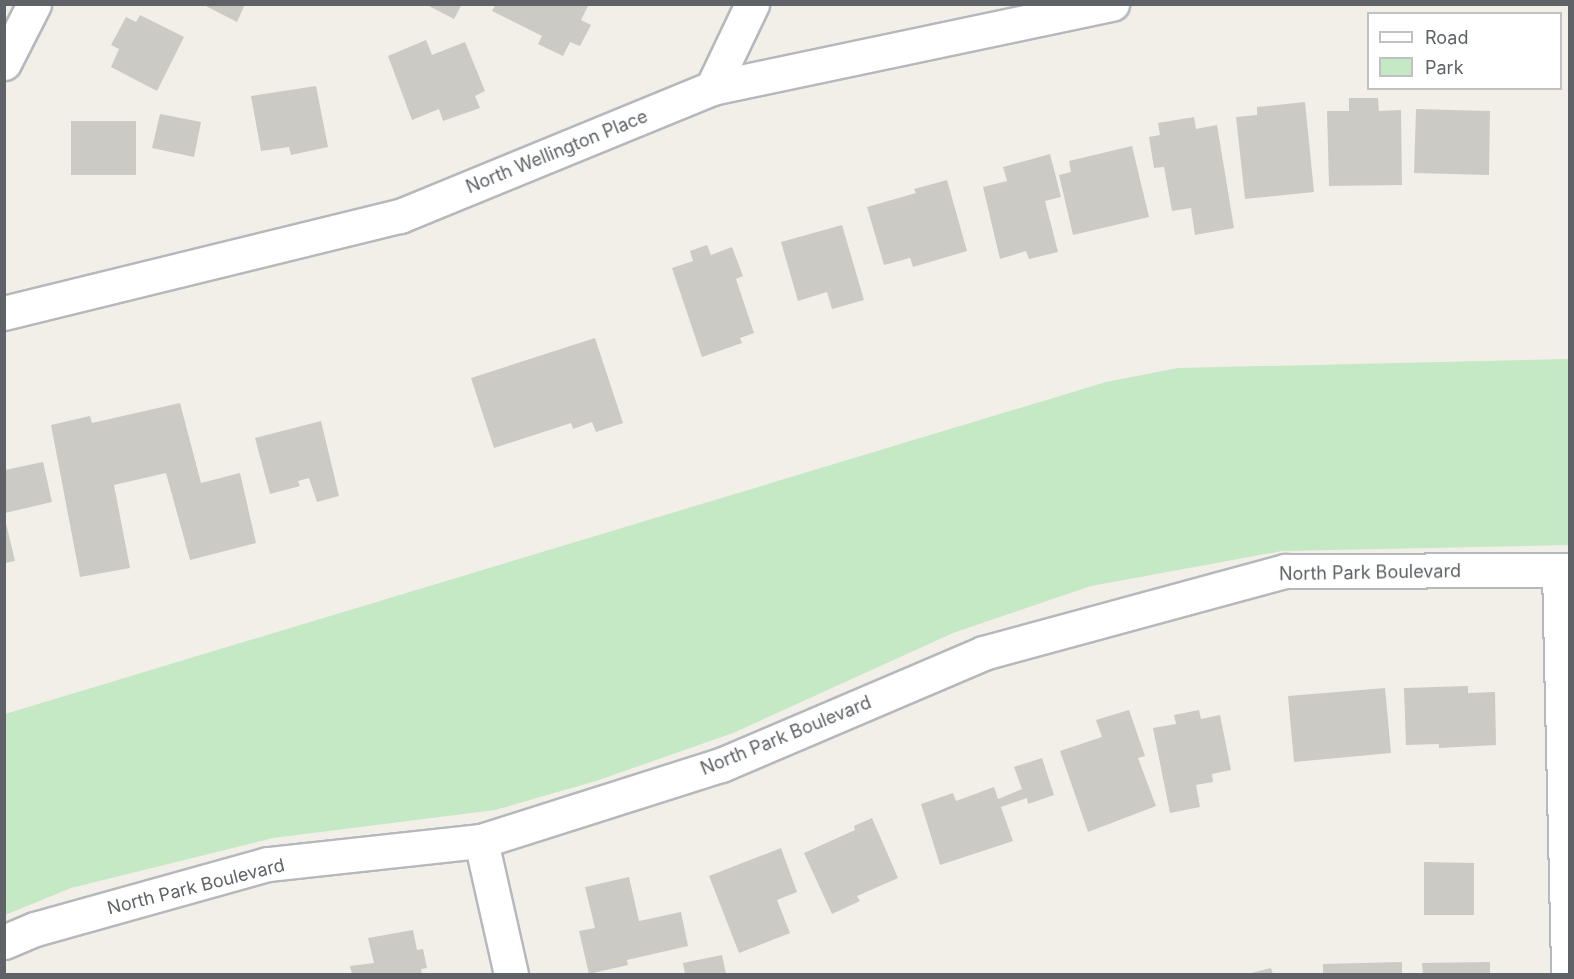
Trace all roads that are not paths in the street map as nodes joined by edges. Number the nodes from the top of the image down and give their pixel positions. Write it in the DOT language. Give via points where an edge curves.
graph roads {
  1 [pos="34,4"];
  2 [pos="752,4"];
  3 [pos="1112,4"];
  4 [pos="4,63"];
  5 [pos="712,88"];
  6 [pos="4,313"];
  7 [pos="1564,570"];
  8 [pos="481,841"];
  9 [pos="4,942"];
  10 [pos="512,975"];
  11 [pos="1568,975"];
  1 -- 4 [label="street"];
  2 -- 5 [label="street"];
  3 -- 5 [label="street, North Wellington Place"];
  5 -- 6 [label="street, North Wellington Place" via="400,216"];
  7 -- 8 [label="street, North Park Boulevard" via="1285,572 983,653 721,765"];
  7 -- 11 [label="street"];
  8 -- 9 [label="street, North Park Boulevard" via="268,864 35,929"];
  8 -- 10 [label="street"];
}
